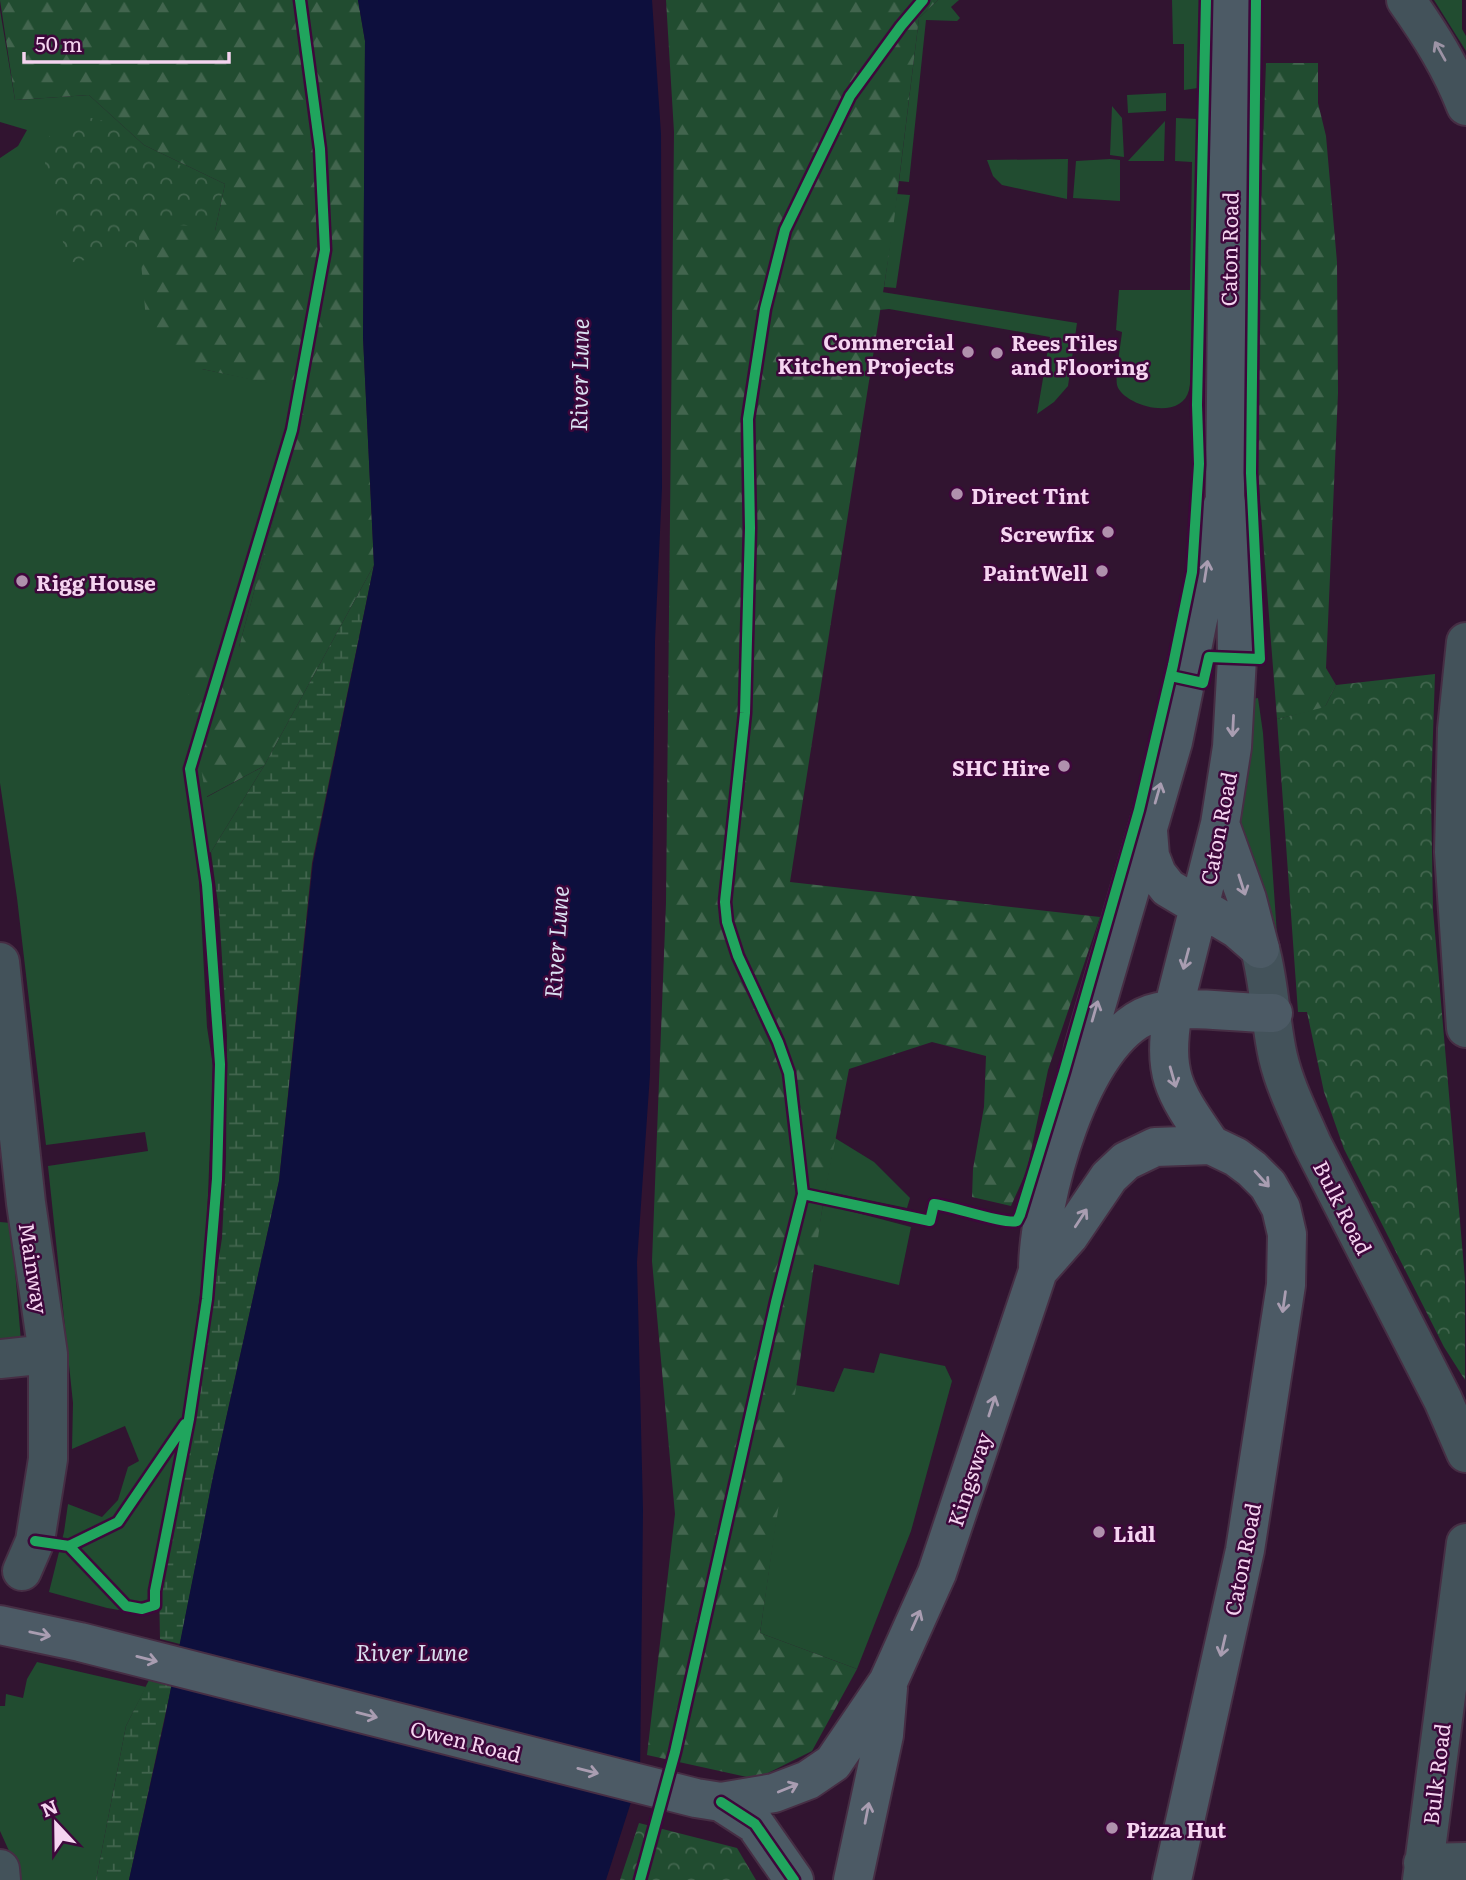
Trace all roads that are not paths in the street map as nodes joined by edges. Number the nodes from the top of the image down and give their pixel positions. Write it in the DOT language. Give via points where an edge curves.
graph roads {
  1 [pos="1230,0"];
  2 [pos="1406,0"];
  3 [pos="1466,106"];
  4 [pos="1225,497"];
  5 [pos="1466,642"];
  6 [pos="1466,649"];
  7 [pos="1220,824"];
  8 [pos="1147,830"];
  9 [pos="1200,909"];
  10 [pos="1260,949"];
  11 [pos="0,962"];
  12 [pos="1173,1010"];
  13 [pos="1273,1013"];
  14 [pos="1466,1028"];
  15 [pos="1070,1126"];
  16 [pos="1212,1145"];
  17 [pos="1038,1271"];
  18 [pos="48,1354"];
  19 [pos="0,1359"];
  20 [pos="1466,1453"];
  21 [pos="1466,1543"];
  22 [pos="22,1571"];
  23 [pos="0,1625"];
  24 [pos="888,1682"];
  25 [pos="1451,1760"];
  26 [pos="708,1800"];
  27 [pos="1466,1862"];
  28 [pos="0,1869"];
  29 [pos="1422,1871"];
  30 [pos="1,1880"];
  31 [pos="793,1880"];
  32 [pos="853,1880"];
  33 [pos="1172,1880"];
  1 -- 4 [label="main road, Caton Road"];
  3 -- 2 [label="street, one-way" via="1454,75"];
  4 -- 7 [label="main road, Caton Road, one-way" via="1236,554 1237,658 1232,747"];
  8 -- 4 [label="main road, Caton Road, one-way" via="1173,742 1211,541"];
  5 -- 6 [label="street"];
  6 -- 14 [label="street" via="1457,729 1454,852"];
  7 -- 9 [label="main road, Caton Road"];
  7 -- 10 [label="main road, one-way"];
  8 -- 9 [label="main road" via="1157,874 1168,888"];
  15 -- 8 [label="main road, Caton Road, one-way" via="1084,1048"];
  9 -- 10 [label="main road" via="1237,929"];
  9 -- 12 [label="main road, Caton Road, one-way"];
  10 -- 13 [label="street, Bulk Road"];
  11 -- 18 [label="street, Mainway"];
  12 -- 13 [label="main road"];
  12 -- 15 [label="main road" via="1142,1018 1112,1043 1087,1079"];
  12 -- 16 [label="main road, Caton Road, one-way" via="1169,1063 1177,1093"];
  13 -- 20 [label="street, Bulk Road" via="1278,1057 1295,1105"];
  15 -- 17 [label="main road" via="1050,1186 1038,1245"];
  17 -- 16 [label="main road, one-way" via="1126,1161 1155,1147"];
  16 -- 33 [label="main road, Caton Road, one-way" via="1252,1169 1281,1208 1287,1234 1286,1285 1245,1550"];
  24 -- 17 [label="main road, Kingsway, one-way" via="937,1573"];
  18 -- 19 [label="street"];
  18 -- 22 [label="street, Mainway" via="48,1459 35,1541"];
  21 -- 25 [label="street, Bulk Road"];
  23 -- 26 [label="main road, Owen Road, one-way"];
  26 -- 24 [label="main road, Owen Road, one-way" via="774,1793 808,1780 833,1763"];
  32 -- 24 [label="main road, one-way" via="884,1735"];
  25 -- 29 [label="street, Bulk Road"];
  26 -- 31 [label="main road" via="755,1825"];
  27 -- 29 [label="street"];
  28 -- 30 [label="street"];
}
